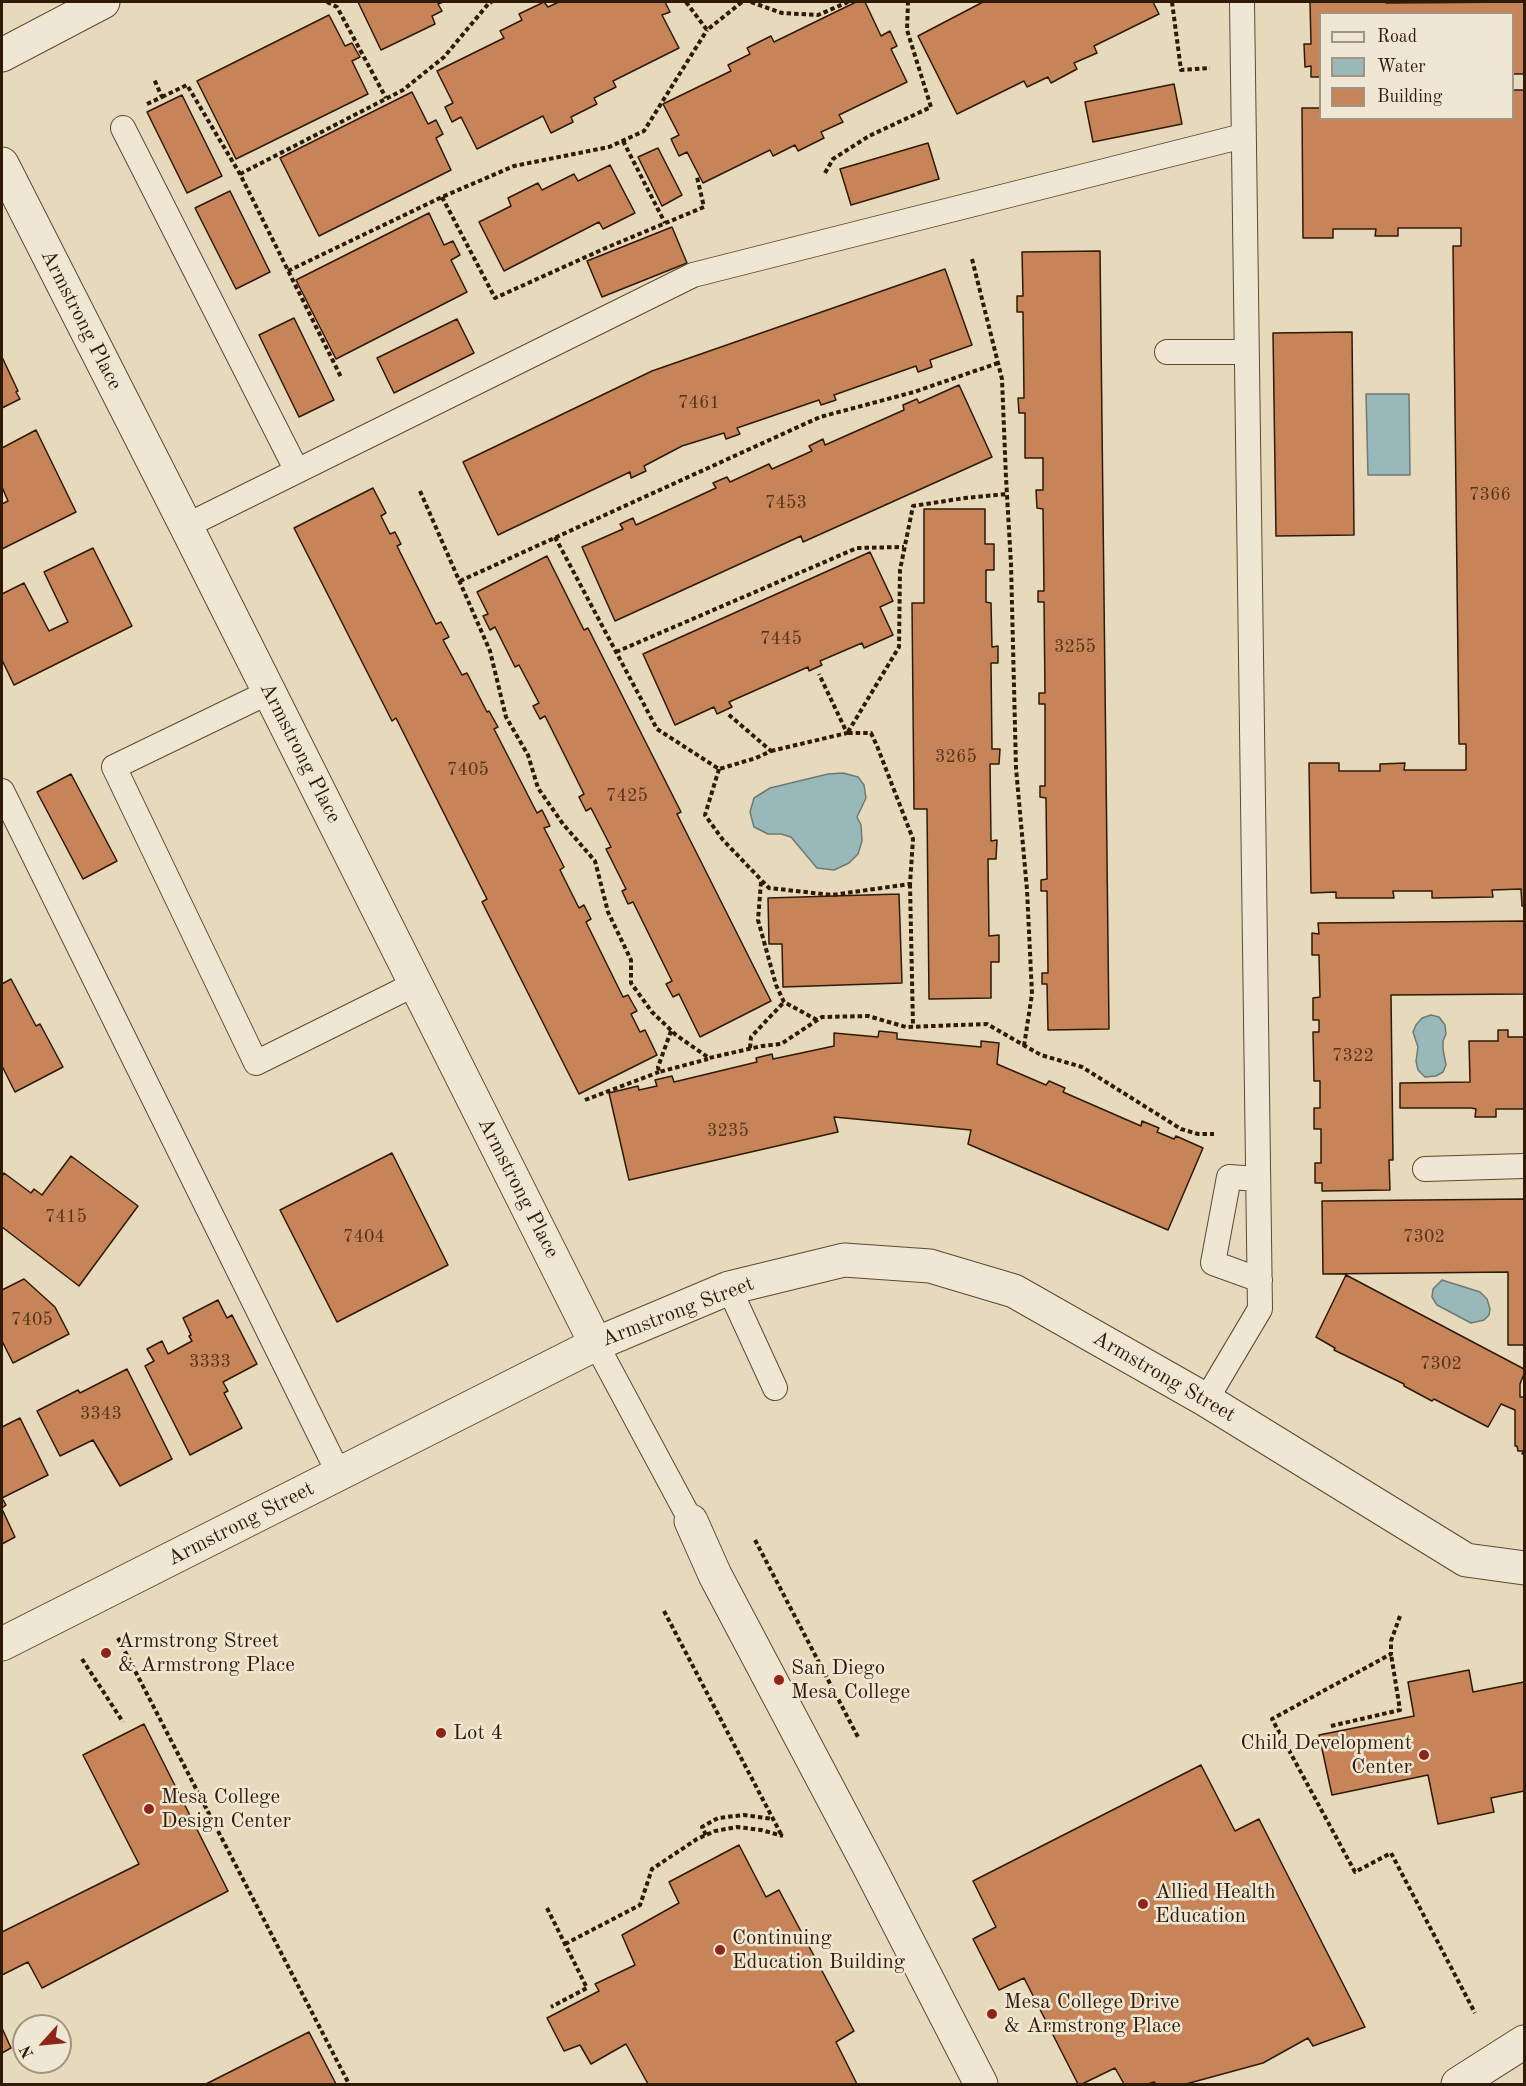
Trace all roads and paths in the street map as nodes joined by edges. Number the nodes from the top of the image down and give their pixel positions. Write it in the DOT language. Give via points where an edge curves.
graph roads {
  1 [pos="103,2"];
  2 [pos="327,2"];
  3 [pos="492,2"];
  4 [pos="686,2"];
  5 [pos="742,2"];
  6 [pos="751,2"];
  7 [pos="848,2"];
  8 [pos="908,2"];
  9 [pos="1172,2"];
  10 [pos="1242,2"];
  11 [pos="707,30"];
  12 [pos="2,55"];
  13 [pos="1242,65"];
  14 [pos="154,79"];
  15 [pos="162,97"];
  16 [pos="386,98"];
  17 [pos="138,109"];
  18 [pos="123,128"];
  19 [pos="1243,136"];
  20 [pos="623,141"];
  21 [pos="2,164"];
  22 [pos="825,173"];
  23 [pos="240,174"];
  24 [pos="697,177"];
  25 [pos="442,197"];
  26 [pos="665,223"];
  27 [pos="972,259"];
  28 [pos="288,271"];
  29 [pos="1167,352"];
  30 [pos="1246,352"];
  31 [pos="998,363"];
  32 [pos="341,377"];
  33 [pos="297,471"];
  34 [pos="420,491"];
  35 [pos="1007,494"];
  36 [pos="186,526"];
  37 [pos="555,537"];
  38 [pos="904,547"];
  39 [pos="460,581"];
  40 [pos="616,652"];
  41 [pos="819,674"];
  42 [pos="269,692"];
  43 [pos="728,714"];
  44 [pos="847,733"];
  45 [pos="771,751"];
  46 [pos="719,769"];
  47 [pos="2,791"];
  48 [pos="761,881"];
  49 [pos="909,884"];
  50 [pos="416,984"];
  51 [pos="784,1002"];
  52 [pos="817,1020"];
  53 [pos="913,1026"];
  54 [pos="671,1031"];
  55 [pos="1024,1046"];
  56 [pos="750,1048"];
  57 [pos="709,1058"];
  58 [pos="659,1072"];
  59 [pos="585,1100"];
  60 [pos="1214,1134"];
  61 [pos="1524,1166"];
  62 [pos="1425,1169"];
  63 [pos="1258,1179"];
  64 [pos="1260,1280"];
  65 [pos="729,1288"];
  66 [pos="596,1344"];
  67 [pos="775,1388"];
  68 [pos="1206,1400"];
  69 [pos="339,1474"];
  70 [pos="691,1521"];
  71 [pos="755,1540"];
  72 [pos="1524,1568"];
  73 [pos="664,1611"];
  74 [pos="1400,1616"];
  75 [pos="118,1638"];
  76 [pos="2,1644"];
  77 [pos="1391,1654"];
  78 [pos="82,1659"];
  79 [pos="123,1722"];
  80 [pos="1331,1726"];
  81 [pos="859,1739"];
  82 [pos="773,1819"];
  83 [pos="706,1835"];
  84 [pos="547,1908"];
  85 [pos="565,1944"];
  86 [pos="551,2007"];
  87 [pos="1476,2013"];
  88 [pos="1524,2042"];
  89 [pos="349,2085"];
  90 [pos="981,2085"];
  91 [pos="1458,2085"];
  1 -- 12 [label="street"];
  2 -- 16 [label="path" via="337,7"];
  3 -- 16 [label="path" via="444,57 403,90"];
  4 -- 11 [label="path"];
  5 -- 11 [label="path"];
  6 -- 7 [label="path" via="782,13 818,15"];
  8 -- 22 [label="path" via="907,30 931,107 869,135 833,159"];
  9 -- 13 [label="path" via="1181,70"];
  10 -- 13 [label="lane"];
  11 -- 20 [label="path" via="644,131"];
  13 -- 19 [label="lane"];
  14 -- 15 [label="path"];
  15 -- 17 [label="path"];
  15 -- 23 [label="path" via="187,85"];
  16 -- 23 [label="path"];
  18 -- 33 [label="lane"];
  19 -- 30 [label="lane"];
  19 -- 33 [label="lane" via="693,275"];
  20 -- 25 [label="path" via="514,166"];
  20 -- 26 [label="path"];
  21 -- 36 [label="street, Armstrong Place"];
  23 -- 28 [label="path"];
  24 -- 26 [label="path" via="704,207"];
  25 -- 26 [label="path" via="495,298"];
  25 -- 28 [label="path"];
  27 -- 31 [label="path"];
  28 -- 32 [label="path"];
  29 -- 30 [label="lane"];
  30 -- 63 [label="lane"];
  31 -- 35 [label="path"];
  31 -- 37 [label="path" via="914,392 820,417"];
  33 -- 36 [label="lane"];
  34 -- 39 [label="path"];
  35 -- 38 [label="path" via="913,506"];
  35 -- 55 [label="path" via="1016,768 1032,994"];
  36 -- 42 [label="street, Armstrong Place"];
  37 -- 39 [label="path"];
  37 -- 40 [label="path"];
  38 -- 40 [label="path" via="857,548"];
  38 -- 44 [label="path" via="899,647"];
  39 -- 54 [label="path" via="490,651 506,717 528,755 538,788 595,861 608,912 631,960 631,983"];
  40 -- 46 [label="path" via="657,729"];
  41 -- 44 [label="path"];
  42 -- 50 [label="street, Armstrong Place"];
  42 -- 50 [label="lane" via="114,767 256,1063"];
  43 -- 45 [label="path"];
  44 -- 45 [label="path"];
  44 -- 49 [label="path" via="872,733 878,746 913,839"];
  45 -- 46 [label="path"];
  46 -- 48 [label="path" via="705,815"];
  47 -- 69 [label="lane"];
  48 -- 49 [label="path" via="769,888 832,895"];
  48 -- 51 [label="path" via="758,920"];
  49 -- 53 [label="path"];
  50 -- 66 [label="street, Armstrong Place"];
  51 -- 52 [label="path"];
  51 -- 56 [label="path" via="751,1037"];
  52 -- 53 [label="path" via="868,1016"];
  52 -- 56 [label="path" via="781,1044"];
  53 -- 55 [label="path" via="987,1024"];
  54 -- 57 [label="path"];
  54 -- 58 [label="path"];
  55 -- 60 [label="path" via="1082,1067 1181,1129"];
  56 -- 57 [label="path"];
  57 -- 58 [label="path"];
  58 -- 59 [label="path"];
  61 -- 62 [label="lane"];
  63 -- 64 [label="lane"];
  63 -- 64 [label="lane" via="1229,1178 1213,1263"];
  64 -- 68 [label="lane" via="1260,1310"];
  65 -- 66 [label="street, Armstrong Street"];
  65 -- 67 [label="lane"];
  65 -- 68 [label="street, Armstrong Street" via="844,1260 930,1266 1014,1291"];
  66 -- 69 [label="street, Armstrong Street"];
  66 -- 70 [label="lane"];
  68 -- 72 [label="street, Armstrong Street" via="1466,1560"];
  69 -- 76 [label="street, Armstrong Street"];
  70 -- 90 [label="street"];
  71 -- 81 [label="path"];
  73 -- 82 [label="path"];
  74 -- 77 [label="path" via="1394,1628"];
  75 -- 89 [label="path"];
  77 -- 80 [label="path" via="1400,1710"];
  77 -- 87 [label="path" via="1272,1719 1355,1872 1391,1853"];
  78 -- 79 [label="path"];
  82 -- 83 [label="path" via="744,1815 718,1818 702,1827"];
  82 -- 83 [label="path" via="783,1836 737,1827"];
  83 -- 85 [label="path" via="652,1869 640,1905"];
  84 -- 85 [label="path"];
  85 -- 86 [label="path" via="587,1988"];
  88 -- 91 [label="street"];
}
